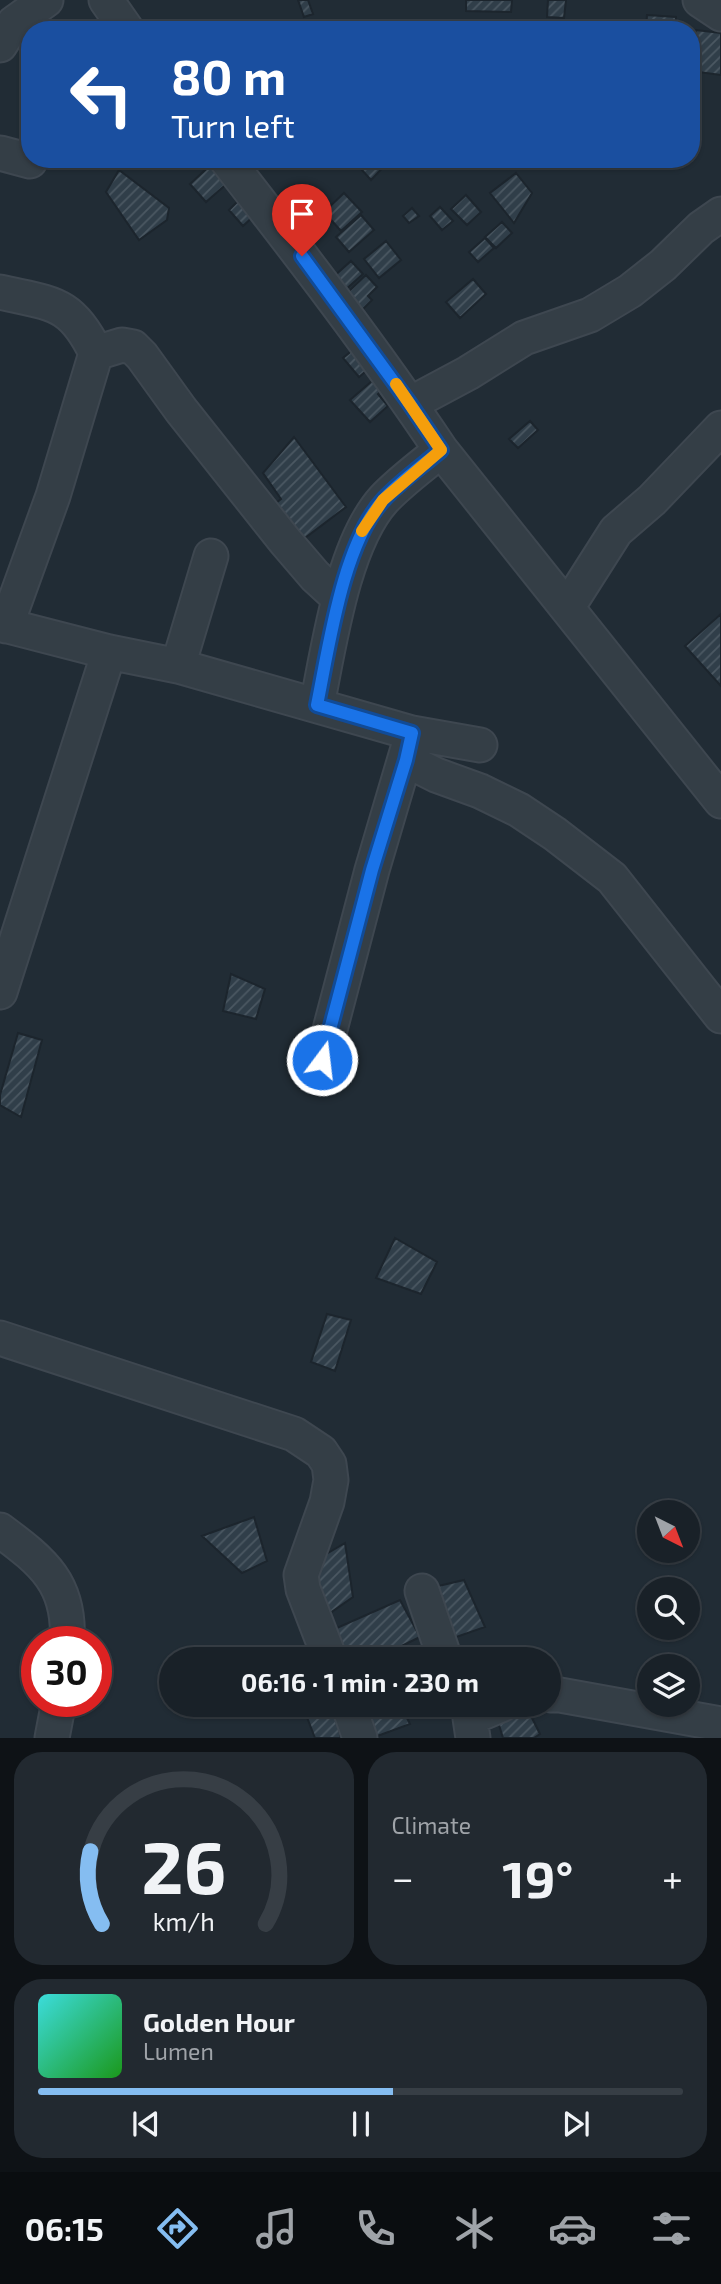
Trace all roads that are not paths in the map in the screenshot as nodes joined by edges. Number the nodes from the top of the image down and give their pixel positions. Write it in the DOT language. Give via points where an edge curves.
graph roads {
  1 [pos="46,0"];
  2 [pos="106,0"];
  3 [pos="700,0"];
  4 [pos="721,14"];
  5 [pos="121,21"];
  6 [pos="0,45"];
  7 [pos="233,168"];
  8 [pos="721,214"];
  9 [pos="0,292"];
  10 [pos="96,353"];
  11 [pos="410,404"];
  12 [pos="721,428"];
  13 [pos="441,450"];
  14 [pos="211,556"];
  15 [pos="339,598"];
  16 [pos="567,608"];
  17 [pos="3,625"];
  18 [pos="109,652"];
  19 [pos="178,666"];
  20 [pos="317,705"];
  21 [pos="481,745"];
  22 [pos="409,746"];
  23 [pos="721,802"];
  24 [pos="0,992"];
  25 [pos="721,1016"];
  26 [pos="322,1060"];
  27 [pos="1,1342"];
  28 [pos="0,1530"];
  29 [pos="422,1591"];
  30 [pos="66,1626"];
  31 [pos="325,1647"];
  32 [pos="441,1647"];
  33 [pos="561,1695"];
  34 [pos="56,1717"];
  35 [pos="353,1717"];
  36 [pos="721,1724"];
  37 [pos="52,1738"];
  38 [pos="360,1738"];
  1 -- 6 [label="street" via="14,23"];
  2 -- 5 [label="street"];
  3 -- 4 [label="street"];
  7 -- 11 [label="street"];
  8 -- 11 [label="street" via="630,291 590,315 524,338"];
  9 -- 10 [label="street" via="53,304 71,314"];
  10 -- 15 [label="street" via="122,345 133,347 142,356 285,541"];
  10 -- 17 [label="street" via="53,496"];
  11 -- 13 [label="street"];
  12 -- 16 [label="street" via="616,531"];
  13 -- 15 [label="street" via="383,500 361,533"];
  13 -- 16 [label="street"];
  14 -- 19 [label="street"];
  15 -- 20 [label="street"];
  16 -- 23 [label="street"];
  17 -- 18 [label="street"];
  18 -- 19 [label="street"];
  18 -- 24 [label="street"];
  19 -- 20 [label="street"];
  20 -- 22 [label="street"];
  21 -- 22 [label="street"];
  22 -- 25 [label="street" via="436,775 519,810 612,878"];
  22 -- 26 [label="street"];
  27 -- 31 [label="street" via="294,1434 321,1452 331,1480 301,1575"];
  28 -- 30 [label="street" via="55,1579 65,1604"];
  29 -- 32 [label="street"];
  33 -- 36 [label="street"];
  34 -- 37 [label="street"];
  35 -- 38 [label="street"];
}
